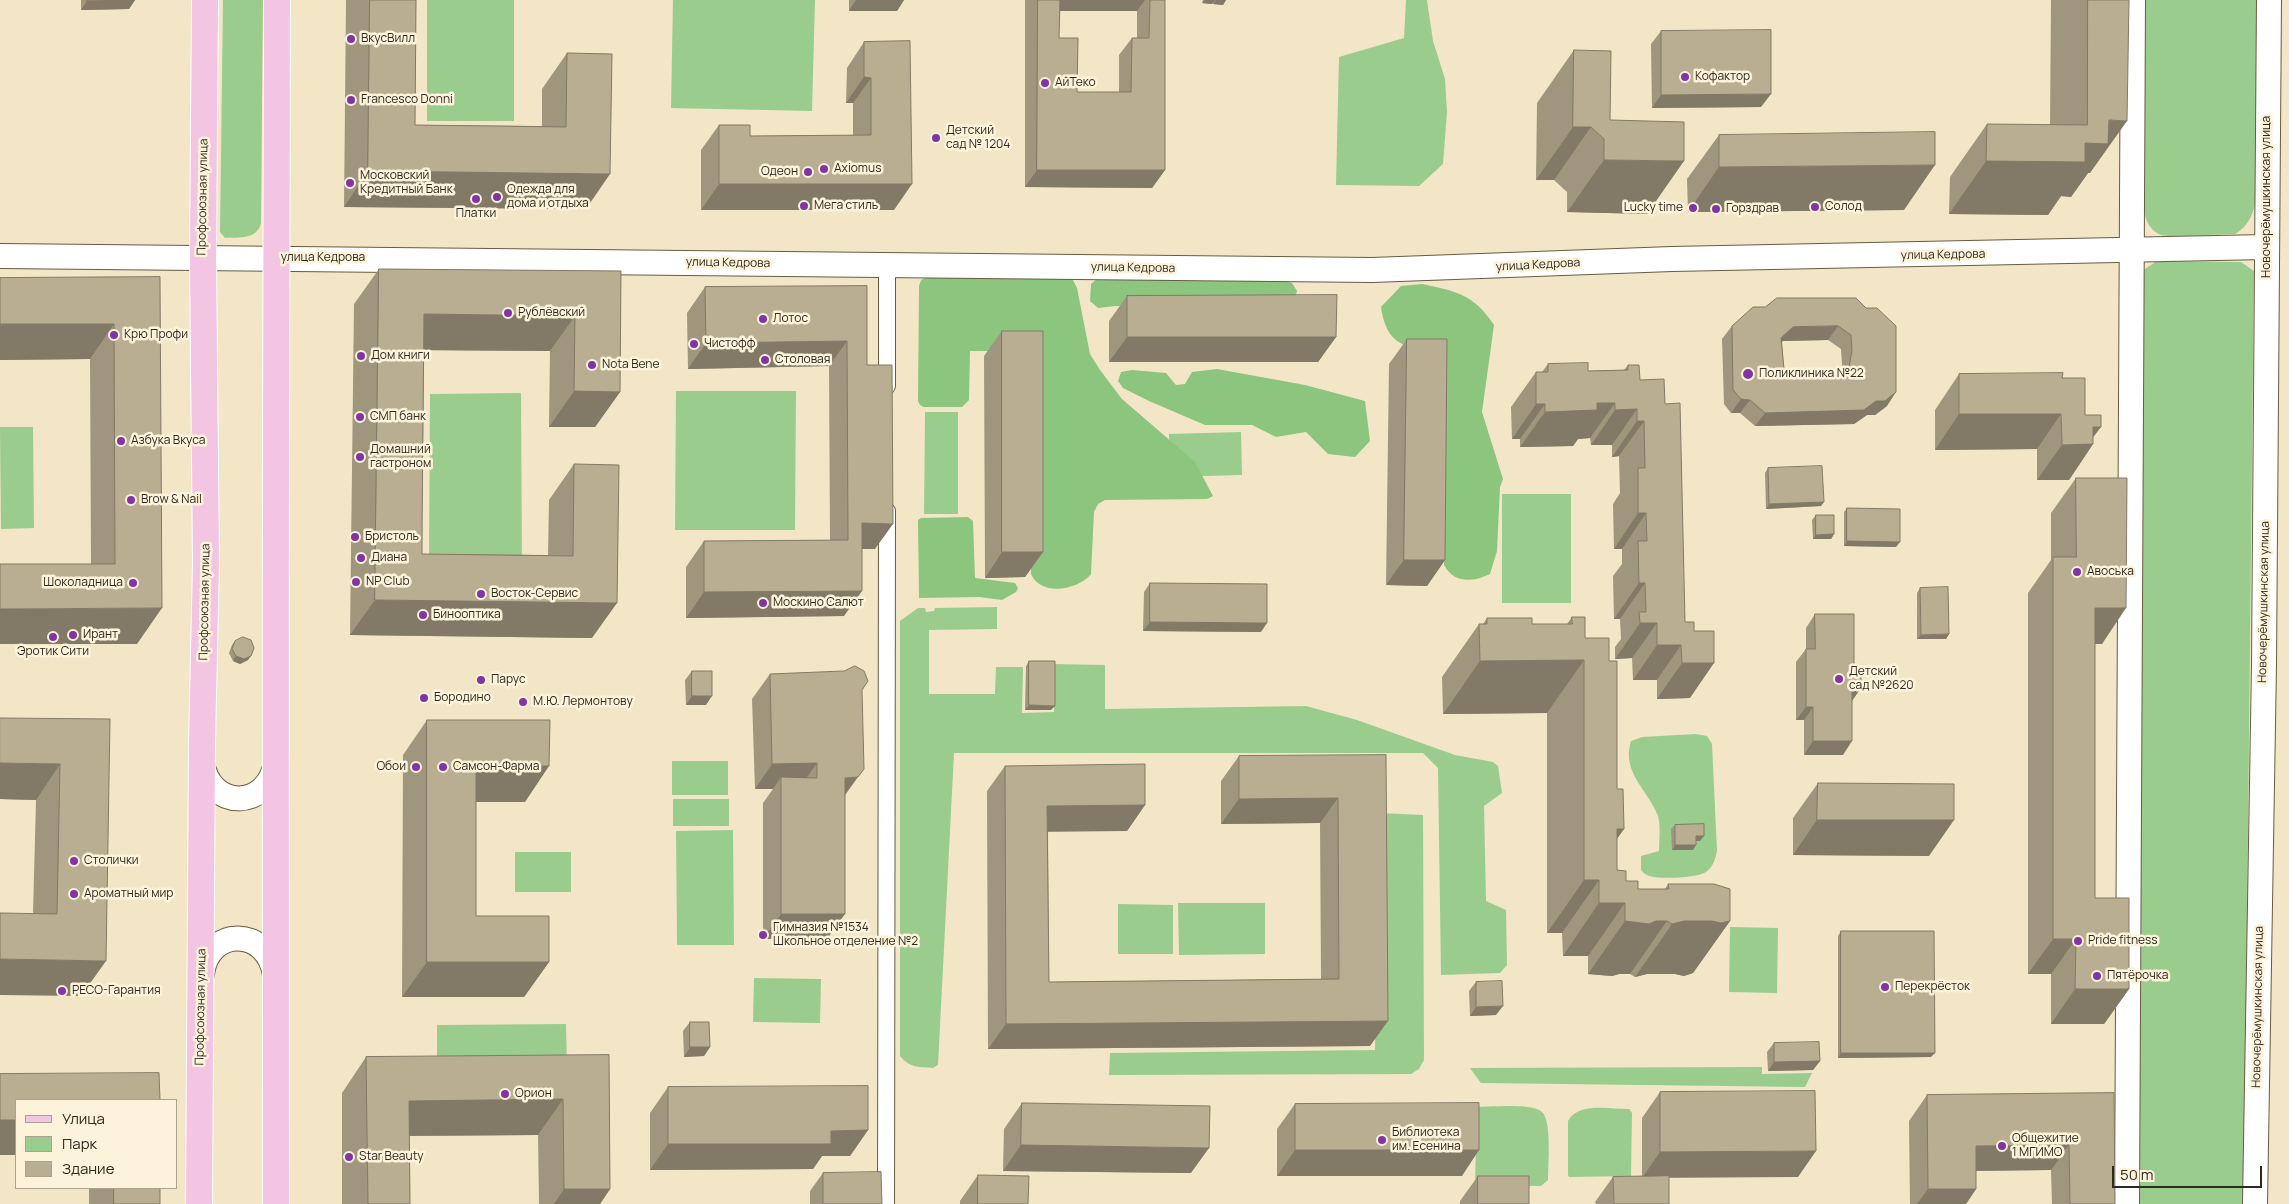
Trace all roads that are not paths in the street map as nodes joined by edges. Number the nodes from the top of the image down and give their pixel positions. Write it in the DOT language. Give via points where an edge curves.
graph roads {
  1 [pos="205,0"];
  2 [pos="277,0"];
  3 [pos="2133,0"];
  4 [pos="2269,0"];
  5 [pos="2266,247"];
  6 [pos="2131,251"];
  7 [pos="0,256"];
  8 [pos="203,258"];
  9 [pos="274,258"];
  10 [pos="887,266"];
  11 [pos="887,400"];
  12 [pos="887,495"];
  13 [pos="202,762"];
  14 [pos="276,762"];
  15 [pos="202,974"];
  16 [pos="275,975"];
  17 [pos="199,1204"];
  18 [pos="276,1204"];
  19 [pos="886,1204"];
  20 [pos="2127,1204"];
  21 [pos="2255,1204"];
  1 -- 8 [label="main road, Профсоюзная улица"];
  2 -- 9 [label="main road"];
  3 -- 6 [label="street"];
  4 -- 5 [label="street, Новочерёмушкинская улица"];
  5 -- 6 [label="street, улица Кедрова"];
  5 -- 21 [label="street, Новочерёмушкинская улица" via="2264,646"];
  6 -- 10 [label="street, улица Кедрова" via="1672,259 1372,270"];
  6 -- 20 [label="street"];
  7 -- 8 [label="street, улица Кедрова"];
  8 -- 9 [label="street, улица Кедрова"];
  8 -- 13 [label="main road, Профсоюзная улица" via="206,563"];
  9 -- 10 [label="street, улица Кедрова"];
  9 -- 14 [label="main road"];
  10 -- 11 [label="street"];
  12 -- 19 [label="street"];
  13 -- 14 [label="street" via="208,782 224,795 234,798 249,797 263,790 272,777"];
  13 -- 15 [label="main road, Профсоюзная улица"];
  14 -- 16 [label="main road"];
  15 -- 16 [label="street" via="203,964 214,947 228,940 244,939 262,948 269,956"];
  15 -- 17 [label="main road, Профсоюзная улица"];
  16 -- 18 [label="main road"];
}
